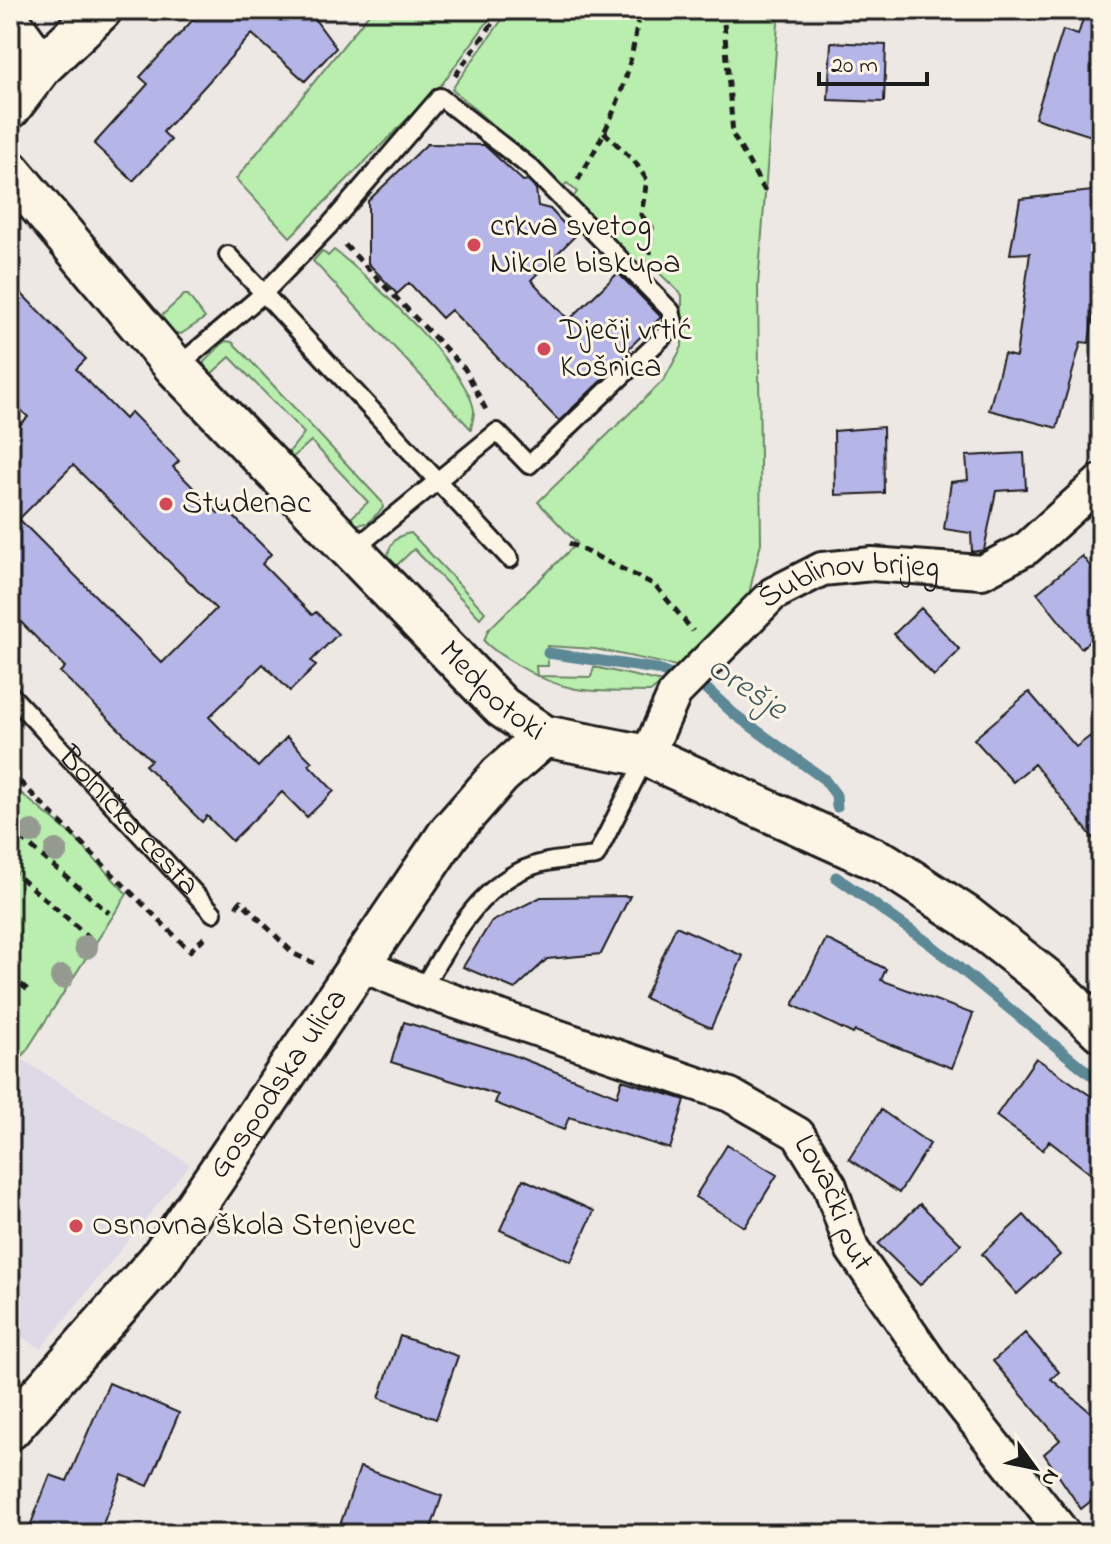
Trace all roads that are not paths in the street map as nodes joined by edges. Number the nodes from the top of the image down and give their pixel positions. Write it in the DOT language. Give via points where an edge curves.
graph roads {
  1 [pos="101,10"];
  2 [pos="10,22"];
  3 [pos="42,66"];
  4 [pos="10,108"];
  5 [pos="10,171"];
  6 [pos="228,255"];
  7 [pos="264,293"];
  8 [pos="176,368"];
  9 [pos="438,480"];
  10 [pos="1101,481"];
  11 [pos="353,550"];
  12 [pos="510,559"];
  13 [pos="10,694"];
  14 [pos="544,736"];
  15 [pos="647,756"];
  16 [pos="213,913"];
  17 [pos="359,964"];
  18 [pos="421,990"];
  19 [pos="1101,1031"];
  20 [pos="10,1429"];
  21 [pos="1064,1534"];
  1 -- 3 [label="street"];
  2 -- 3 [label="street"];
  3 -- 4 [label="street"];
  5 -- 8 [label="street, Medpotoki"];
  6 -- 7 [label="lane"];
  7 -- 8 [label="lane"];
  7 -- 9 [label="lane"];
  7 -- 9 [label="lane" via="440,97 531,168 671,311 674,323 665,335 529,465 497,432"];
  8 -- 11 [label="street, Medpotoki"];
  9 -- 11 [label="lane"];
  9 -- 12 [label="lane"];
  10 -- 15 [label="street, Šublinov brijeg" via="1027,548 982,572 872,564 822,569 773,594 675,693"];
  11 -- 14 [label="street, Medpotoki" via="502,707"];
  13 -- 16 [label="lane, Bolnička cesta"];
  14 -- 15 [label="street, Medpotoki"];
  14 -- 17 [label="street, Gospodska ulica" via="500,775 449,833"];
  15 -- 18 [label="lane" via="596,856 544,862 500,882 471,911"];
  15 -- 19 [label="street, Medpotoki" via="886,864 966,916 1045,978"];
  17 -- 18 [label="street, Lovački put"];
  17 -- 20 [label="street, Gospodska ulica" via="159,1260"];
  18 -- 21 [label="street, Lovački put" via="730,1095 798,1134 830,1186 852,1249 942,1379"];
}
